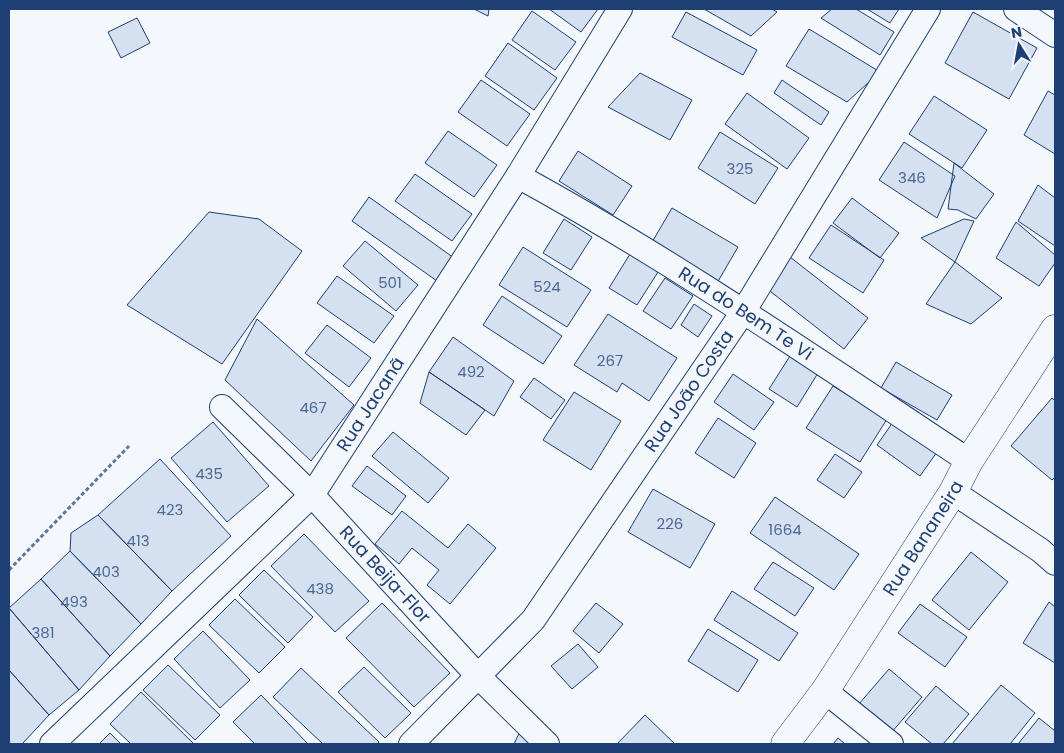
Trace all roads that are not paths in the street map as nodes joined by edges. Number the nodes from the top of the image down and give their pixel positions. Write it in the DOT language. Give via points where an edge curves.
graph roads {
  1 [pos="620,9"];
  2 [pos="928,9"];
  3 [pos="1016,9"];
  4 [pos="1055,35"];
  5 [pos="518,176"];
  6 [pos="743,312"];
  7 [pos="1055,329"];
  8 [pos="222,407"];
  9 [pos="969,461"];
  10 [pos="953,492"];
  11 [pos="312,495"];
  12 [pos="1055,562"];
  13 [pos="479,677"];
  14 [pos="825,691"];
  15 [pos="52,744"];
  16 [pos="411,744"];
  17 [pos="547,744"];
  18 [pos="785,744"];
  19 [pos="891,744"];
  1 -- 5 [label="street, Rua Jacanã"];
  2 -- 6 [label="street, Rua João Costa"];
  3 -- 4 [label="street"];
  5 -- 6 [label="street, Rua do Bem Te Vi" via="568,203"];
  5 -- 11 [label="street, Rua Jacanã"];
  6 -- 9 [label="street, Rua do Bem Te Vi"];
  6 -- 13 [label="street, Rua João Costa" via="533,620"];
  7 -- 9 [label="street, Rua Bananeira"];
  8 -- 11 [label="street, Rua Beija-Flor"];
  9 -- 10 [label="street, Rua Bananeira"];
  10 -- 12 [label="street"];
  10 -- 14 [label="street, Rua Bananeira"];
  11 -- 13 [label="street, Rua Beija-Flor"];
  11 -- 15 [label="street, Rua Jacanã"];
  13 -- 16 [label="street, Rua João Costa"];
  13 -- 17 [label="street, Rua Beija-Flor"];
  14 -- 18 [label="street, Rua Bananeira"];
  14 -- 19 [label="street"];
}
